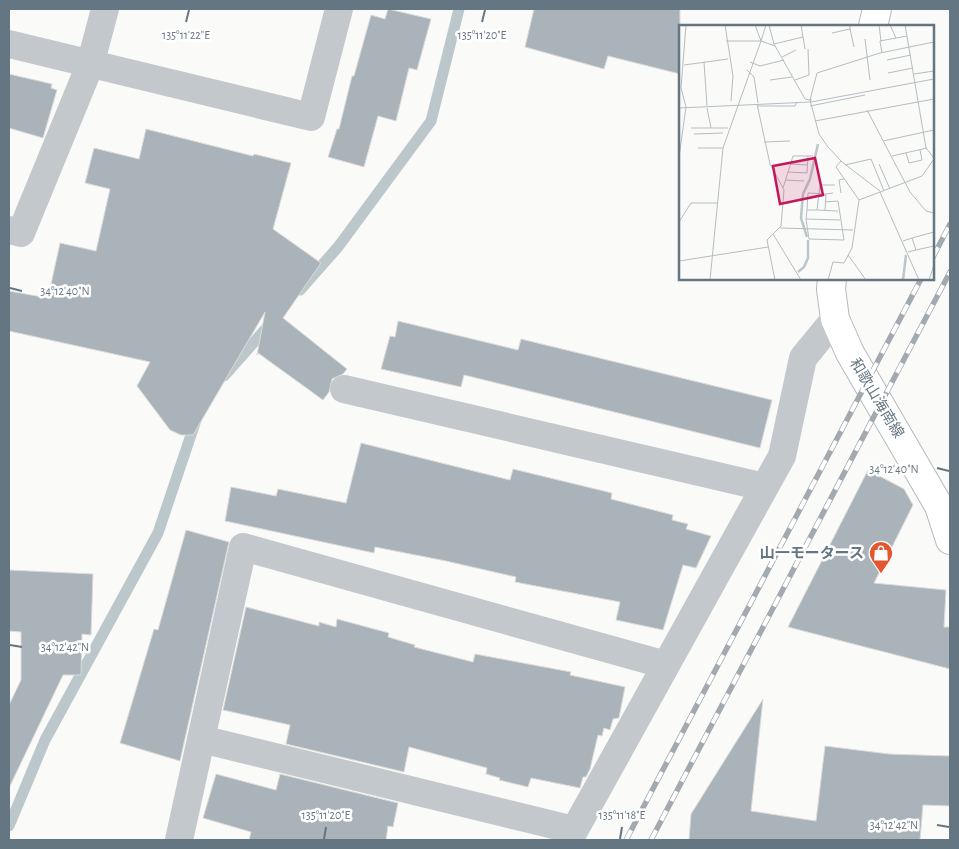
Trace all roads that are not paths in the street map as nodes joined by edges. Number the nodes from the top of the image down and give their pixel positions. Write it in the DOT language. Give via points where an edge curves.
graph roads {
  1 [pos="105,9"];
  2 [pos="339,9"];
  3 [pos="877,9"];
  4 [pos="873,25"];
  5 [pos="9,44"];
  6 [pos="90,65"];
  7 [pos="9,230"];
  8 [pos="832,280"];
  9 [pos="836,319"];
  10 [pos="344,389"];
  11 [pos="764,487"];
  12 [pos="950,540"];
  13 [pos="666,664"];
  14 [pos="201,739"];
  15 [pos="571,835"];
  16 [pos="179,840"];
  1 -- 6 [label="street"];
  2 -- 6 [label="street" via="311,116"];
  3 -- 4 [label="main road"];
  5 -- 6 [label="street"];
  6 -- 7 [label="street" via="21,233"];
  8 -- 9 [label="main road, 和歌山海南線"];
  9 -- 11 [label="street" via="803,358 782,456"];
  9 -- 12 [label="main road, 和歌山海南線" via="854,360 939,506"];
  10 -- 11 [label="street"];
  11 -- 13 [label="street"];
  13 -- 14 [label="street" via="244,547"];
  13 -- 15 [label="street"];
  14 -- 15 [label="street"];
  14 -- 16 [label="street"];
}
